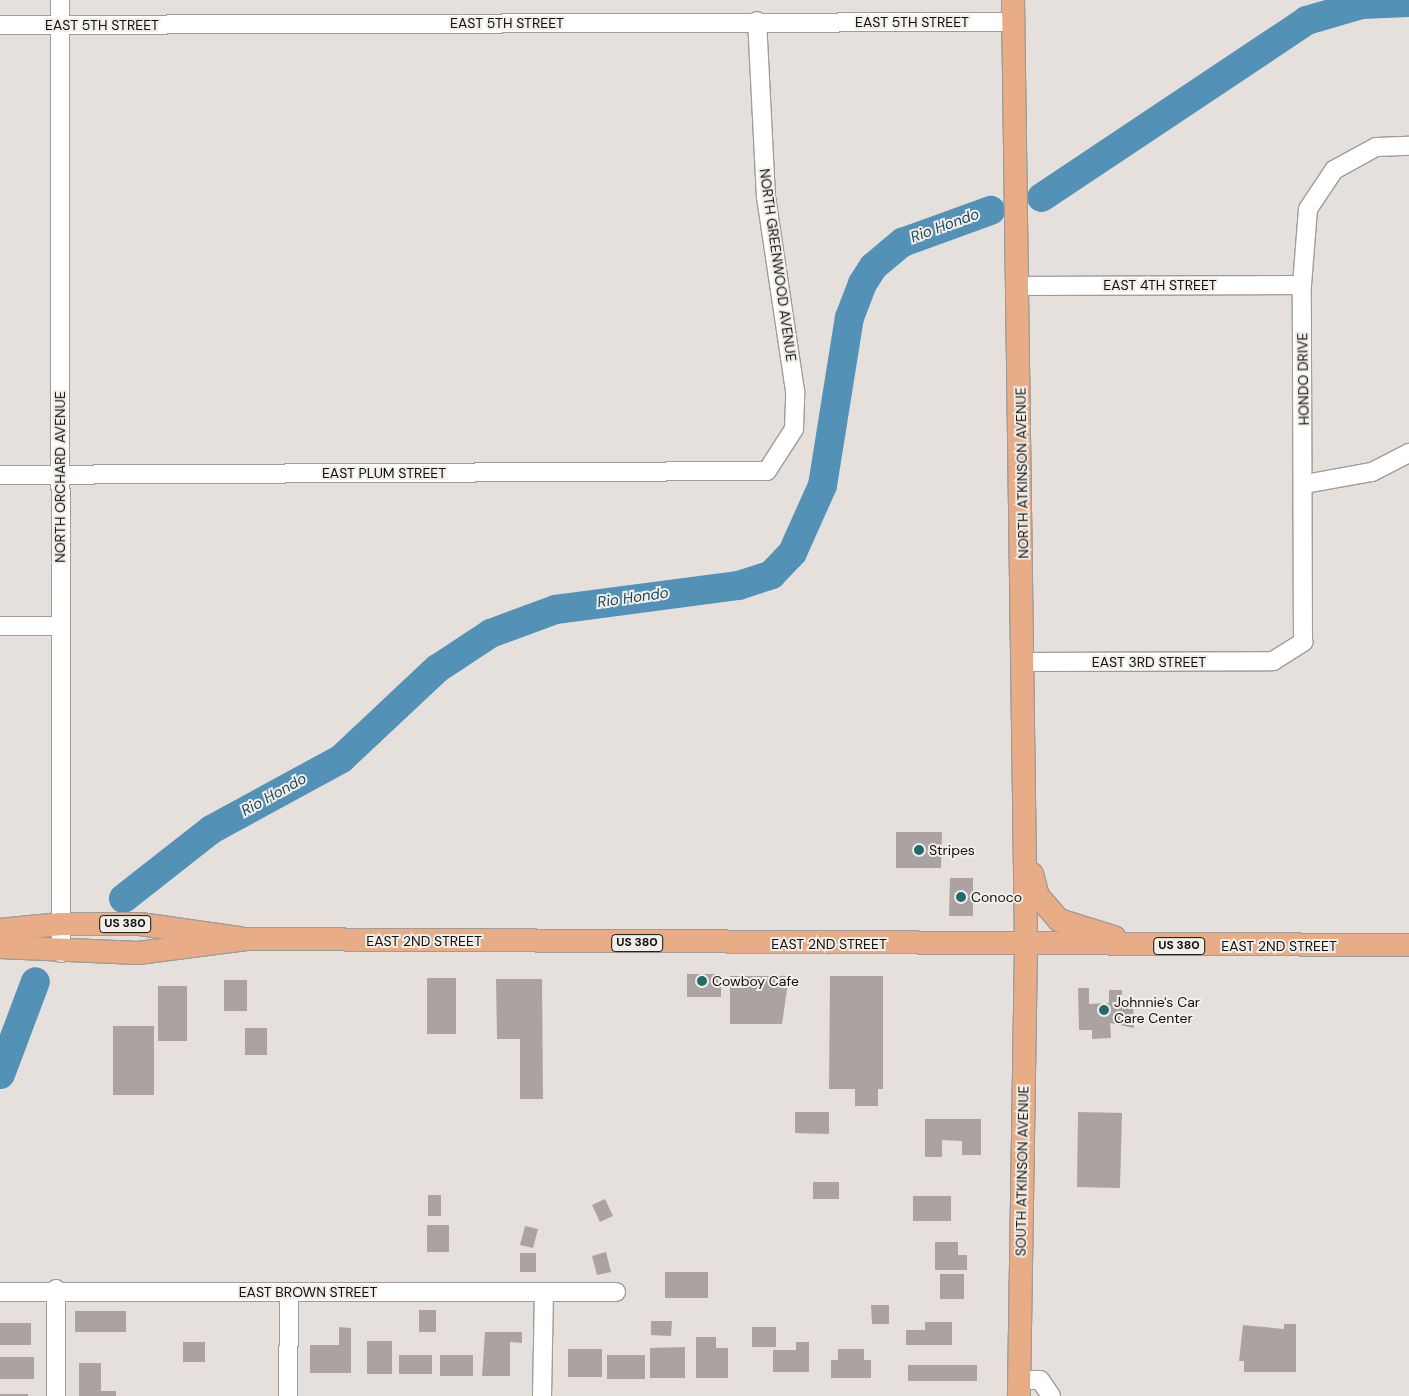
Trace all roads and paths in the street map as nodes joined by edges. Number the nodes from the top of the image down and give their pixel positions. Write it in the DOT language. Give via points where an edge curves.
graph roads {
  1 [pos="60,0"];
  2 [pos="1014,0"];
  3 [pos="757,21"];
  4 [pos="1014,22"];
  5 [pos="0,25"];
  6 [pos="60,25"];
  7 [pos="1409,146"];
  8 [pos="1302,285"];
  9 [pos="1019,286"];
  10 [pos="1409,453"];
  11 [pos="767,471"];
  12 [pos="60,474"];
  13 [pos="0,475"];
  14 [pos="1305,484"];
  15 [pos="0,626"];
  16 [pos="60,626"];
  17 [pos="1274,661"];
  18 [pos="1025,662"];
  19 [pos="1026,840"];
  20 [pos="61,924"];
  21 [pos="0,930"];
  22 [pos="248,940"];
  23 [pos="1409,945"];
  24 [pos="1026,946"];
  25 [pos="1162,946"];
  26 [pos="0,947"];
  27 [pos="61,953"];
  28 [pos="56,1289"];
  29 [pos="0,1292"];
  30 [pos="289,1292"];
  31 [pos="544,1292"];
  32 [pos="616,1292"];
  33 [pos="1019,1388"];
  34 [pos="56,1396"];
  35 [pos="288,1396"];
  36 [pos="542,1396"];
  37 [pos="1051,1396"];
  1 -- 6 [label="street, NORTH ORCHARD AVENUE"];
  2 -- 4 [label="main road, NORTH ATKINSON AVENUE"];
  3 -- 4 [label="street, EAST 5TH STREET"];
  3 -- 6 [label="street, EAST 5TH STREET"];
  3 -- 11 [label="street, NORTH GREENWOOD AVENUE" via="766,196 795,391 794,429"];
  4 -- 9 [label="main road, NORTH ATKINSON AVENUE"];
  5 -- 6 [label="street, EAST 5TH STREET"];
  6 -- 12 [label="street, NORTH ORCHARD AVENUE"];
  7 -- 8 [label="street, HONDO DRIVE" via="1376,147 1334,170 1308,209"];
  8 -- 9 [label="street, EAST 4TH STREET"];
  8 -- 14 [label="street, HONDO DRIVE"];
  9 -- 18 [label="main road, NORTH ATKINSON AVENUE"];
  10 -- 14 [label="street" via="1372,472"];
  11 -- 12 [label="street, EAST PLUM STREET"];
  12 -- 13 [label="street, EAST PLUM STREET"];
  12 -- 16 [label="street, NORTH ORCHARD AVENUE"];
  14 -- 17 [label="street, HONDO DRIVE" via="1303,642"];
  15 -- 16 [label="street"];
  16 -- 20 [label="street, NORTH ORCHARD AVENUE"];
  17 -- 18 [label="street, EAST 3RD STREET"];
  18 -- 19 [label="main road, NORTH ATKINSON AVENUE"];
  19 -- 24 [label="main road, NORTH ATKINSON AVENUE"];
  19 -- 25 [label="main road" via="1035,890 1059,920 1091,932"];
  20 -- 21 [label="main road, EAST 2ND STREET / US 380"];
  20 -- 22 [label="main road, EAST 2ND STREET / US 380" via="180,927"];
  20 -- 27 [label="street, NORTH ORCHARD AVENUE"];
  22 -- 24 [label="main road, EAST 2ND STREET / US 380"];
  22 -- 27 [label="main road, EAST 2ND STREET / US 380" via="178,951"];
  23 -- 25 [label="main road, EAST 2ND STREET / US 380"];
  24 -- 25 [label="main road, EAST 2ND STREET / US 380"];
  24 -- 33 [label="main road, SOUTH ATKINSON AVENUE"];
  26 -- 27 [label="main road, EAST 2ND STREET / US 380"];
  28 -- 29 [label="street, EAST BROWN STREET"];
  28 -- 30 [label="street, EAST BROWN STREET"];
  28 -- 34 [label="street"];
  30 -- 31 [label="street, EAST BROWN STREET"];
  30 -- 35 [label="street"];
  31 -- 32 [label="street, EAST BROWN STREET"];
  31 -- 36 [label="street"];
  33 -- 37 [label="street" via="1040,1380"];
}
